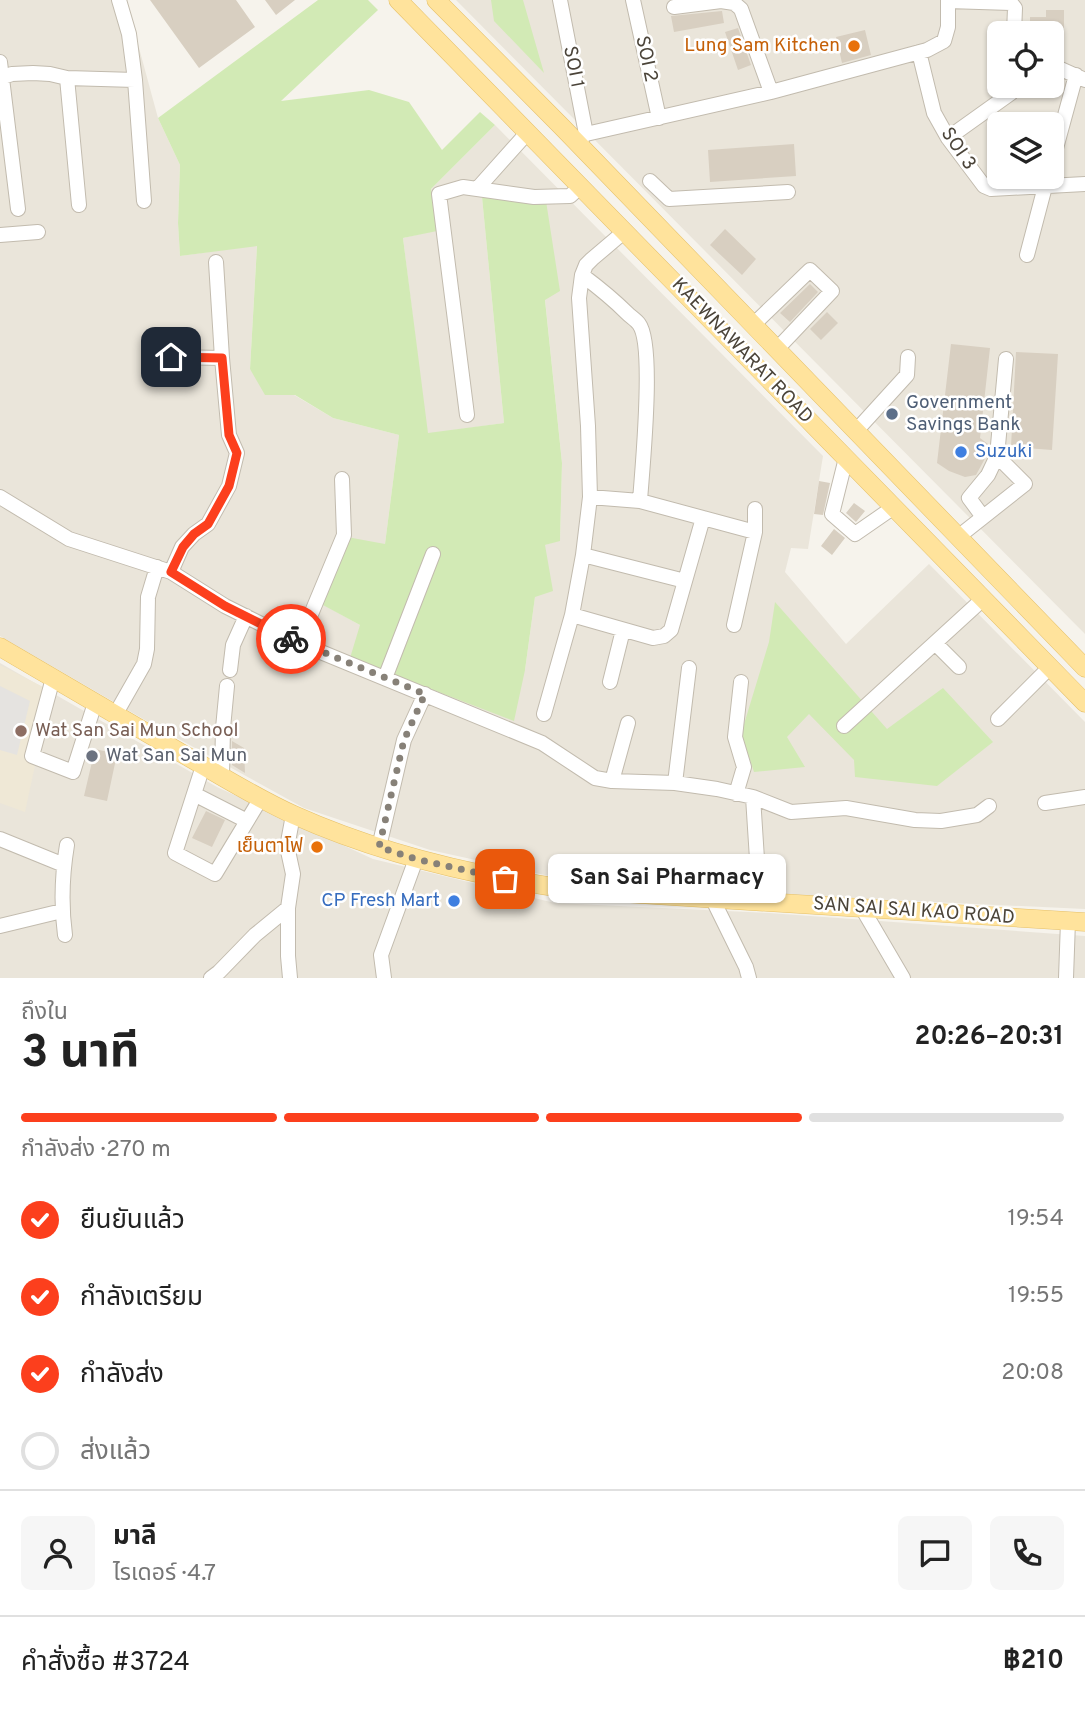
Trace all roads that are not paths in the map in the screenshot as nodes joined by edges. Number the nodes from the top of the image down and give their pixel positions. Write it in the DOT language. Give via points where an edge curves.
graph roads {
  1 [pos="119,0"];
  2 [pos="398,0"];
  3 [pos="436,0"];
  4 [pos="561,0"];
  5 [pos="633,0"];
  6 [pos="948,1"];
  7 [pos="674,7"];
  8 [pos="1014,21"];
  9 [pos="919,52"];
  10 [pos="1,69"];
  11 [pos="1064,71"];
  12 [pos="67,78"];
  13 [pos="1080,78"];
  14 [pos="135,80"];
  15 [pos="771,92"];
  16 [pos="1004,98"];
  17 [pos="659,118"];
  18 [pos="1064,127"];
  19 [pos="528,132"];
  20 [pos="948,138"];
  21 [pos="582,139"];
  22 [pos="1064,182"];
  23 [pos="1085,184"];
  24 [pos="581,186"];
  25 [pos="987,187"];
  26 [pos="477,189"];
  27 [pos="1045,189"];
  28 [pos="788,192"];
  29 [pos="144,201"];
  30 [pos="637,204"];
  31 [pos="79,205"];
  32 [pos="18,209"];
  33 [pos="625,231"];
  34 [pos="38,232"];
  35 [pos="0,235"];
  36 [pos="1027,255"];
  37 [pos="216,262"];
  38 [pos="582,275"];
  39 [pos="753,324"];
  40 [pos="166,337"];
  41 [pos="777,349"];
  42 [pos="222,358"];
  43 [pos="908,358"];
  44 [pos="1006,359"];
  45 [pos="467,415"];
  46 [pos="856,431"];
  47 [pos="997,456"];
  48 [pos="846,458"];
  49 [pos="342,479"];
  50 [pos="590,497"];
  51 [pos="3,498"];
  52 [pos="640,501"];
  53 [pos="894,507"];
  54 [pos="755,509"];
  55 [pos="0,516"];
  56 [pos="983,517"];
  57 [pos="703,518"];
  58 [pos="755,531"];
  59 [pos="958,537"];
  60 [pos="433,554"];
  61 [pos="583,555"];
  62 [pos="164,569"];
  63 [pos="685,581"];
  64 [pos="983,599"];
  65 [pos="572,615"];
  66 [pos="246,616"];
  67 [pos="734,625"];
  68 [pos="623,630"];
  69 [pos="299,643"];
  70 [pos="935,643"];
  71 [pos="0,648"];
  72 [pos="959,667"];
  73 [pos="1050,667"];
  74 [pos="689,668"];
  75 [pos="1085,668"];
  76 [pos="230,670"];
  77 [pos="53,678"];
  78 [pos="385,678"];
  79 [pos="610,682"];
  80 [pos="741,682"];
  81 [pos="227,686"];
  82 [pos="425,694"];
  83 [pos="95,703"];
  84 [pos="1085,703"];
  85 [pos="544,714"];
  86 [pos="115,715"];
  87 [pos="998,719"];
  88 [pos="628,723"];
  89 [pos="844,726"];
  90 [pos="203,766"];
  91 [pos="222,776"];
  92 [pos="612,781"];
  93 [pos="675,783"];
  94 [pos="194,794"];
  95 [pos="736,794"];
  96 [pos="753,797"];
  97 [pos="1085,797"];
  98 [pos="261,798"];
  99 [pos="1045,803"];
  100 [pos="989,806"];
  101 [pos="293,815"];
  102 [pos="247,821"];
  103 [pos="0,839"];
  104 [pos="67,845"];
  105 [pos="379,847"];
  106 [pos="416,859"];
  107 [pos="64,865"];
  108 [pos="712,900"];
  109 [pos="766,902"];
  110 [pos="288,908"];
  111 [pos="862,908"];
  112 [pos="62,911"];
  113 [pos="1076,921"];
  114 [pos="0,926"];
  115 [pos="65,935"];
  116 [pos="211,978"];
  117 [pos="290,978"];
  118 [pos="384,978"];
  119 [pos="749,978"];
  120 [pos="903,978"];
  121 [pos="1066,978"];
  1 -- 14 [label="street"];
  2 -- 19 [label="main road, KAEWNAWARAT ROAD"];
  3 -- 21 [label="main road, KAEWNAWARAT ROAD"];
  4 -- 21 [label="street, SOI 1"];
  5 -- 17 [label="street, SOI 2"];
  6 -- 8 [label="street" via="1011,3"];
  6 -- 9 [label="street" via="944,41"];
  7 -- 15 [label="street" via="734,2 748,25"];
  9 -- 15 [label="street"];
  9 -- 20 [label="street, SOI 3" via="934,113"];
  10 -- 12 [label="street"];
  10 -- 32 [label="street"];
  11 -- 13 [label="street"];
  12 -- 14 [label="street"];
  12 -- 31 [label="street"];
  13 -- 18 [label="street"];
  14 -- 29 [label="street"];
  15 -- 17 [label="street"];
  16 -- 20 [label="street"];
  17 -- 21 [label="street"];
  19 -- 24 [label="main road, KAEWNAWARAT ROAD"];
  19 -- 26 [label="street"];
  20 -- 25 [label="street, SOI 3"];
  21 -- 30 [label="main road, KAEWNAWARAT ROAD"];
  22 -- 23 [label="street, SOI 3"];
  24 -- 26 [label="street" via="570,196 534,197"];
  24 -- 33 [label="main road, KAEWNAWARAT ROAD"];
  26 -- 45 [label="street" via="463,187 439,194"];
  27 -- 36 [label="street"];
  28 -- 30 [label="street" via="669,199 653,184"];
  30 -- 39 [label="main road, KAEWNAWARAT ROAD"];
  33 -- 38 [label="street" via="586,265"];
  33 -- 48 [label="main road, KAEWNAWARAT ROAD"];
  34 -- 35 [label="street"];
  37 -- 42 [label="street"];
  38 -- 50 [label="street" via="579,298"];
  38 -- 52 [label="street" via="639,324 644,336 647,382"];
  39 -- 41 [label="main road, KAEWNAWARAT ROAD"];
  39 -- 41 [label="street" via="810,270 832,291"];
  40 -- 42 [label="street" via="171,357"];
  41 -- 46 [label="main road, KAEWNAWARAT ROAD"];
  42 -- 62 [label="street" via="229,435 237,453 229,486 208,524"];
  43 -- 46 [label="street" via="907,375"];
  44 -- 47 [label="street"];
  46 -- 59 [label="main road, KAEWNAWARAT ROAD"];
  47 -- 56 [label="street" via="969,498"];
  47 -- 56 [label="street" via="1025,484"];
  48 -- 53 [label="main road, KAEWNAWARAT ROAD"];
  48 -- 53 [label="street" via="832,514 855,534"];
  49 -- 69 [label="street" via="344,535"];
  50 -- 52 [label="street"];
  50 -- 61 [label="street"];
  51 -- 55 [label="street"];
  51 -- 62 [label="street" via="69,539"];
  52 -- 57 [label="street"];
  53 -- 64 [label="main road, KAEWNAWARAT ROAD"];
  54 -- 58 [label="street"];
  56 -- 59 [label="street"];
  57 -- 58 [label="street"];
  57 -- 63 [label="street"];
  58 -- 67 [label="street"];
  59 -- 75 [label="main road, KAEWNAWARAT ROAD"];
  60 -- 78 [label="street"];
  61 -- 63 [label="street"];
  61 -- 65 [label="street"];
  62 -- 66 [label="street"];
  62 -- 86 [label="street" via="148,597 144,664"];
  63 -- 68 [label="street" via="671,630 664,636 653,638"];
  64 -- 70 [label="street"];
  64 -- 73 [label="main road, KAEWNAWARAT ROAD"];
  65 -- 68 [label="street"];
  65 -- 85 [label="street"];
  66 -- 69 [label="street"];
  66 -- 76 [label="street" via="233,645"];
  68 -- 79 [label="street"];
  69 -- 78 [label="street"];
  70 -- 72 [label="street"];
  70 -- 89 [label="street"];
  71 -- 77 [label="main road, SAN SAI SAI KAO ROAD"];
  73 -- 84 [label="main road, KAEWNAWARAT ROAD"];
  73 -- 87 [label="street"];
  74 -- 93 [label="street"];
  77 -- 83 [label="main road, SAN SAI SAI KAO ROAD"];
  77 -- 83 [label="street" via="32,756 73,772"];
  78 -- 82 [label="street"];
  80 -- 95 [label="street" via="735,737 744,767"];
  81 -- 91 [label="street"];
  82 -- 92 [label="street" via="542,743 595,778"];
  82 -- 105 [label="street" via="404,740"];
  83 -- 86 [label="main road, SAN SAI SAI KAO ROAD"];
  86 -- 90 [label="main road, SAN SAI SAI KAO ROAD"];
  88 -- 92 [label="street"];
  90 -- 91 [label="main road, SAN SAI SAI KAO ROAD"];
  90 -- 94 [label="street"];
  91 -- 98 [label="main road, SAN SAI SAI KAO ROAD"];
  92 -- 93 [label="street"];
  93 -- 95 [label="street"];
  94 -- 102 [label="street"];
  94 -- 102 [label="street" via="175,853 215,874"];
  95 -- 96 [label="street"];
  96 -- 100 [label="street" via="791,812 846,808 941,821 977,815"];
  96 -- 109 [label="street" via="757,859"];
  97 -- 99 [label="street"];
  98 -- 101 [label="main road, SAN SAI SAI KAO ROAD"];
  98 -- 102 [label="street"];
  101 -- 105 [label="main road, SAN SAI SAI KAO ROAD"];
  101 -- 110 [label="street" via="288,842 293,874"];
  103 -- 107 [label="street"];
  104 -- 107 [label="street"];
  105 -- 106 [label="main road, SAN SAI SAI KAO ROAD"];
  106 -- 108 [label="main road, SAN SAI SAI KAO ROAD" via="531,884"];
  106 -- 118 [label="street" via="382,955"];
  107 -- 112 [label="street"];
  108 -- 109 [label="main road, SAN SAI SAI KAO ROAD"];
  108 -- 119 [label="street"];
  109 -- 111 [label="main road, SAN SAI SAI KAO ROAD"];
  110 -- 116 [label="street"];
  110 -- 117 [label="street"];
  111 -- 113 [label="main road, SAN SAI SAI KAO ROAD"];
  111 -- 120 [label="street"];
  112 -- 114 [label="street"];
  112 -- 115 [label="street"];
  113 -- 121 [label="street"];
}
